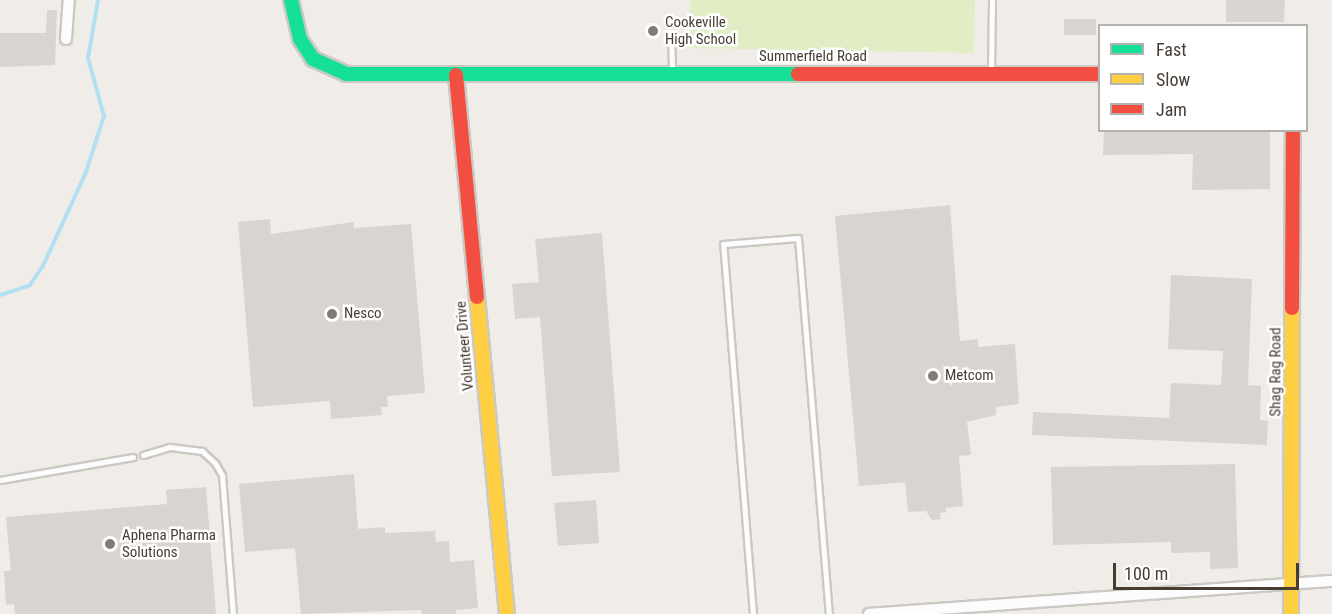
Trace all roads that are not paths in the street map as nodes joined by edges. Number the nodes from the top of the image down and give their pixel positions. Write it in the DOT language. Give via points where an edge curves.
graph roads {
  1 [pos="69,0"];
  2 [pos="291,0"];
  3 [pos="992,0"];
  4 [pos="671,37"];
  5 [pos="66,39"];
  6 [pos="991,73"];
  7 [pos="672,74"];
  8 [pos="1098,74"];
  9 [pos="456,75"];
  10 [pos="1293,132"];
  11 [pos="143,455"];
  12 [pos="133,457"];
  13 [pos="0,480"];
  14 [pos="1332,581"];
  15 [pos="1291,584"];
  16 [pos="233,614"];
  17 [pos="507,614"];
  18 [pos="753,614"];
  19 [pos="829,614"];
  20 [pos="869,614"];
  21 [pos="1291,614"];
  1 -- 5 [label="street"];
  2 -- 9 [label="street, Summerfield Road" via="300,39 313,59 345,74"];
  3 -- 6 [label="lane"];
  4 -- 7 [label="lane"];
  6 -- 7 [label="street, Summerfield Road"];
  6 -- 8 [label="street, Summerfield Road"];
  7 -- 9 [label="street, Summerfield Road"];
  9 -- 17 [label="street, Volunteer Drive"];
  10 -- 15 [label="street, Shag Rag Road"];
  11 -- 16 [label="lane" via="170,447 202,451 222,475"];
  12 -- 13 [label="lane"];
  14 -- 15 [label="street"];
  15 -- 20 [label="street"];
  15 -- 21 [label="street, Shag Rag Road"];
  18 -- 19 [label="lane" via="723,244 798,238"];
}
